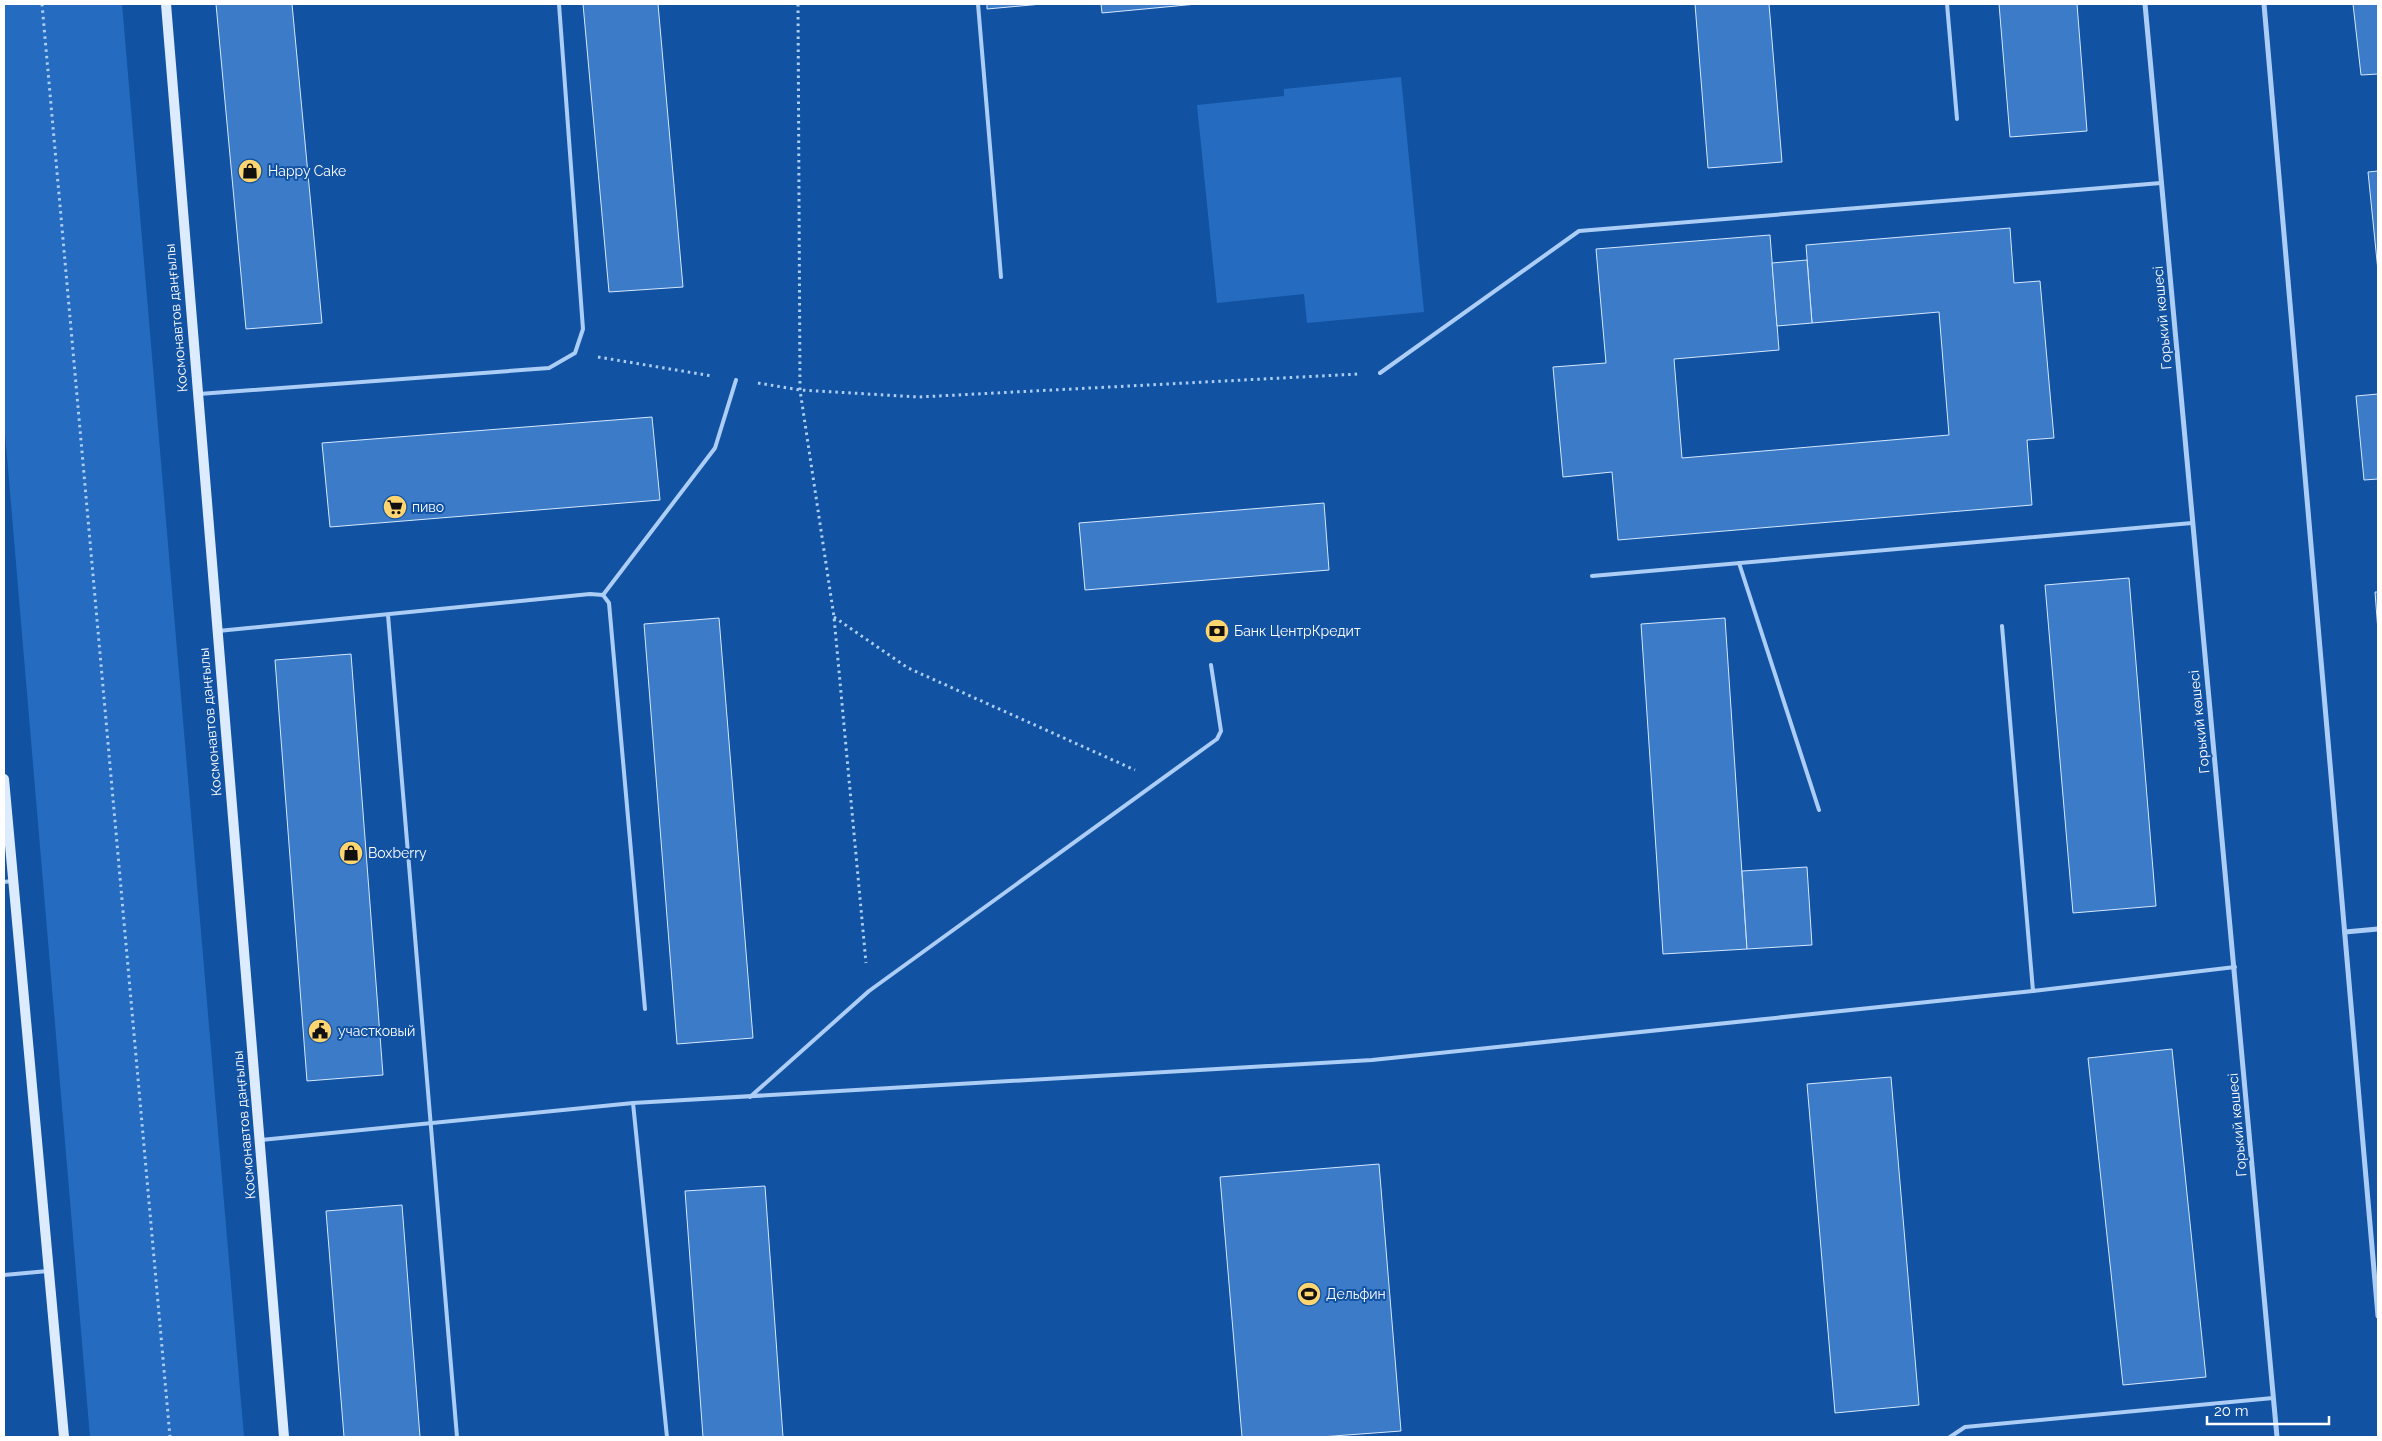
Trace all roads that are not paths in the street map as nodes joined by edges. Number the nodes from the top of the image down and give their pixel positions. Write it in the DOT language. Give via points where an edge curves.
graph roads {
  1 [pos="166,4"];
  2 [pos="559,4"];
  3 [pos="978,4"];
  4 [pos="1947,4"];
  5 [pos="2145,4"];
  6 [pos="2264,4"];
  7 [pos="1957,119"];
  8 [pos="2161,183"];
  9 [pos="1001,277"];
  10 [pos="1380,373"];
  11 [pos="736,380"];
  12 [pos="196,394"];
  13 [pos="2192,523"];
  14 [pos="1739,563"];
  15 [pos="1592,576"];
  16 [pos="603,595"];
  17 [pos="388,615"];
  18 [pos="2002,626"];
  19 [pos="216,631"];
  20 [pos="1211,665"];
  21 [pos="4,779"];
  22 [pos="1819,810"];
  23 [pos="8,881"];
  24 [pos="2378,929"];
  25 [pos="2345,932"];
  26 [pos="2234,967"];
  27 [pos="2033,991"];
  28 [pos="645,1009"];
  29 [pos="750,1097"];
  30 [pos="633,1104"];
  31 [pos="431,1123"];
  32 [pos="259,1140"];
  33 [pos="48,1271"];
  34 [pos="4,1275"];
  35 [pos="2378,1316"];
  36 [pos="2273,1398"];
  37 [pos="64,1437"];
  38 [pos="284,1437"];
  39 [pos="457,1437"];
  40 [pos="667,1437"];
  41 [pos="1950,1437"];
  42 [pos="2277,1437"];
  1 -- 12 [label="street, Космонавтов даңғылы"];
  2 -- 12 [label="lane" via="583,329 575,353 549,368"];
  3 -- 9 [label="lane"];
  4 -- 7 [label="lane"];
  5 -- 8 [label="street, Горький көшесі"];
  6 -- 25 [label="street"];
  8 -- 10 [label="lane" via="1579,231"];
  8 -- 13 [label="street, Горький көшесі"];
  11 -- 16 [label="lane" via="714,448"];
  12 -- 19 [label="street, Космонавтов даңғылы"];
  13 -- 14 [label="lane"];
  13 -- 26 [label="street, Горький көшесі"];
  14 -- 15 [label="lane"];
  14 -- 22 [label="lane"];
  16 -- 17 [label="lane"];
  16 -- 28 [label="lane" via="609,603"];
  17 -- 19 [label="lane"];
  17 -- 31 [label="lane"];
  18 -- 27 [label="lane"];
  19 -- 32 [label="street, Космонавтов даңғылы"];
  20 -- 29 [label="lane" via="1221,731 1218,739 869,991"];
  21 -- 23 [label="street"];
  23 -- 33 [label="street"];
  24 -- 25 [label="street"];
  25 -- 35 [label="street"];
  26 -- 27 [label="lane"];
  26 -- 36 [label="street, Горький көшесі"];
  27 -- 29 [label="lane" via="1372,1060"];
  29 -- 30 [label="lane"];
  30 -- 31 [label="lane"];
  30 -- 40 [label="lane"];
  31 -- 32 [label="lane"];
  31 -- 39 [label="lane"];
  32 -- 38 [label="street, Космонавтов даңғылы"];
  33 -- 34 [label="lane"];
  33 -- 37 [label="street"];
  36 -- 41 [label="lane" via="1965,1427"];
  36 -- 42 [label="street, Горький көшесі"];
}
